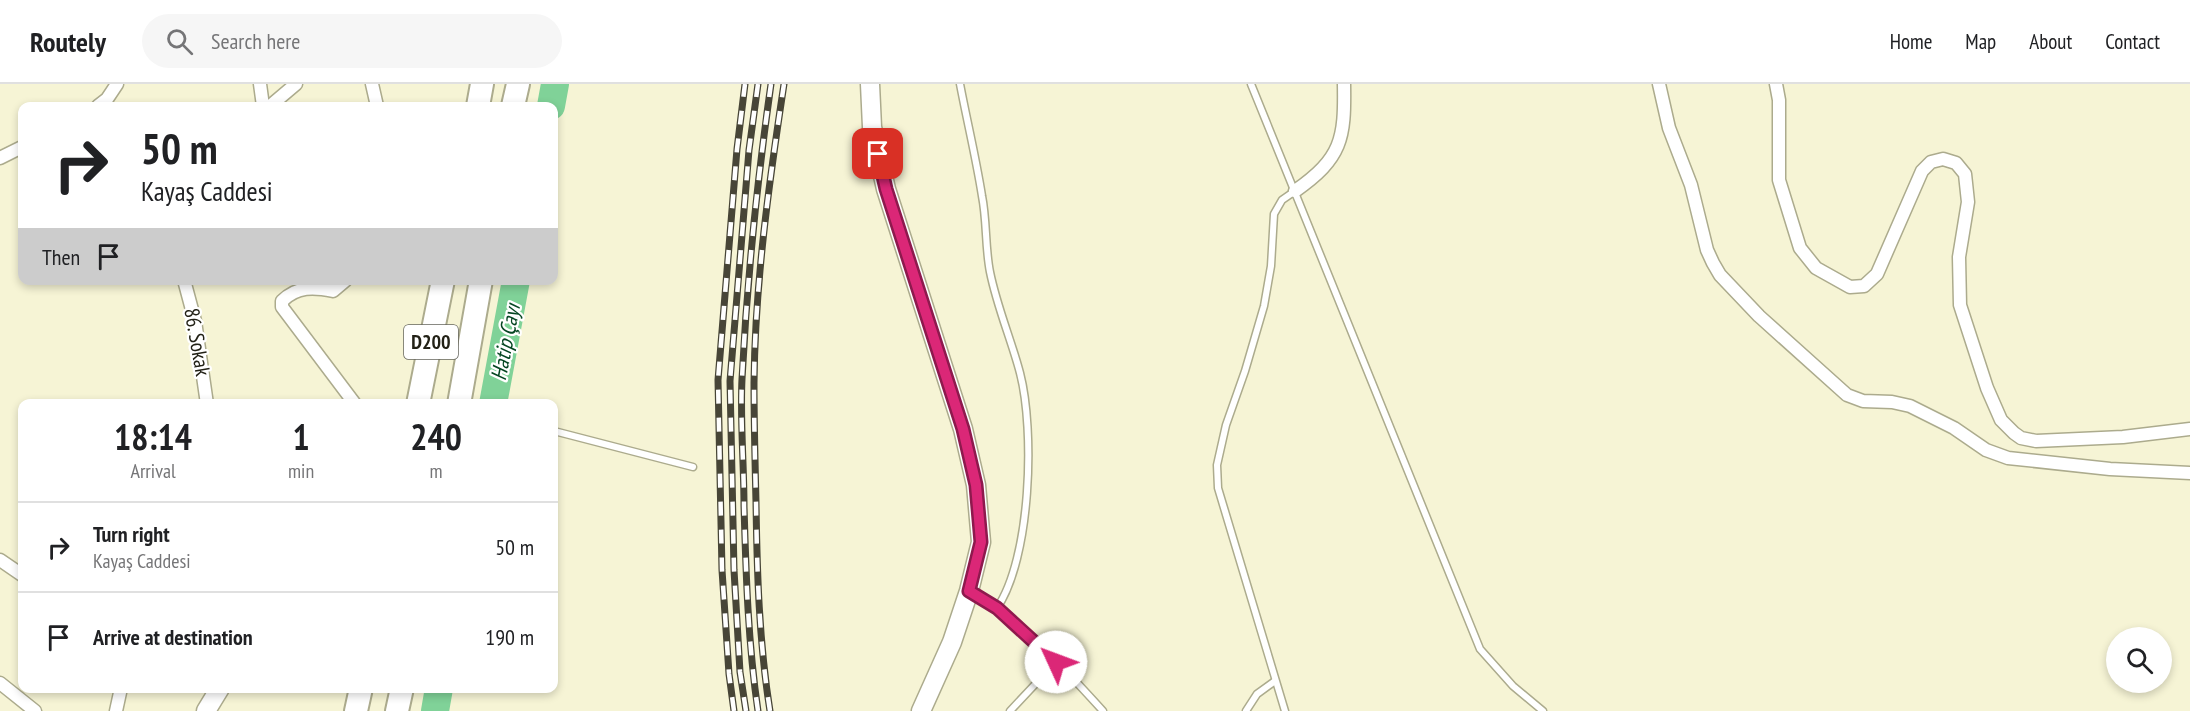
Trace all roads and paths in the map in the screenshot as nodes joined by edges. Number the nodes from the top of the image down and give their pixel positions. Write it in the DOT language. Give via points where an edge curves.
graph roads {
  1 [pos="117,84"];
  2 [pos="260,84"];
  3 [pos="296,84"];
  4 [pos="372,84"];
  5 [pos="482,84"];
  6 [pos="518,84"];
  7 [pos="870,84"];
  8 [pos="960,84"];
  9 [pos="1251,84"];
  10 [pos="1344,84"];
  11 [pos="1659,84"];
  12 [pos="1776,84"];
  13 [pos="103,102"];
  14 [pos="262,102"];
  15 [pos="275,102"];
  16 [pos="376,102"];
  17 [pos="479,102"];
  18 [pos="514,102"];
  19 [pos="18,149"];
  20 [pos="0,158"];
  21 [pos="1295,191"];
  22 [pos="185,285"];
  23 [pos="340,285"];
  24 [pos="442,285"];
  25 [pos="480,285"];
  26 [pos="206,399"];
  27 [pos="352,399"];
  28 [pos="416,399"];
  29 [pos="460,399"];
  30 [pos="2190,429"];
  31 [pos="558,432"];
  32 [pos="693,467"];
  33 [pos="2190,473"];
  34 [pos="0,560"];
  35 [pos="18,572"];
  36 [pos="969,591"];
  37 [pos="997,608"];
  38 [pos="1056,662"];
  39 [pos="1275,681"];
  40 [pos="0,683"];
  41 [pos="120,693"];
  42 [pos="217,693"];
  43 [pos="360,693"];
  44 [pos="401,693"];
  45 [pos="35,711"];
  46 [pos="116,711"];
  47 [pos="206,711"];
  48 [pos="356,711"];
  49 [pos="397,711"];
  50 [pos="921,711"];
  51 [pos="1010,711"];
  52 [pos="1103,711"];
  53 [pos="1246,711"];
  54 [pos="1285,711"];
  55 [pos="1543,711"];
  1 -- 13 [label="street"];
  2 -- 14 [label="street"];
  3 -- 15 [label="street"];
  4 -- 16 [label="street"];
  5 -- 17 [label="highway"];
  6 -- 18 [label="highway"];
  7 -- 36 [label="street" via="872,127 886,189 963,429 976,485 981,542"];
  8 -- 37 [label="lane" via="983,198 990,273 1020,373 1028,420 1028,469 1020,543 1008,592"];
  9 -- 21 [label="lane"];
  10 -- 21 [label="street" via="1345,120 1339,143 1322,171"];
  11 -- 33 [label="street" via="1669,128 1713,263 1759,316 1847,395 1863,401 1910,406 1954,428 1986,450 2008,458"];
  12 -- 30 [label="street" via="1781,191 1800,248 1816,268 1850,287 1869,283 1877,274 1922,171 1937,160 1956,163 1965,174 1968,191 1959,257 1960,305 2001,420 2021,438 2036,441"];
  19 -- 20 [label="street"];
  21 -- 39 [label="lane" via="1282,200 1274,214 1264,306 1216,465 1218,488"];
  21 -- 55 [label="lane" via="1480,649 1513,687"];
  22 -- 26 [label="street, 86. Sokak"];
  23 -- 27 [label="street" via="333,291 311,286 286,297 282,308"];
  24 -- 28 [label="highway, D200"];
  25 -- 29 [label="highway, D200"];
  31 -- 32 [label="lane"];
  34 -- 35 [label="street"];
  36 -- 37 [label="lane"];
  36 -- 50 [label="street" via="952,642"];
  37 -- 38 [label="lane"];
  38 -- 51 [label="lane"];
  38 -- 52 [label="lane"];
  39 -- 53 [label="lane" via="1257,694"];
  39 -- 54 [label="lane"];
  40 -- 45 [label="street"];
  41 -- 46 [label="street"];
  42 -- 47 [label="street"];
  43 -- 48 [label="highway"];
  44 -- 49 [label="highway"];
}
